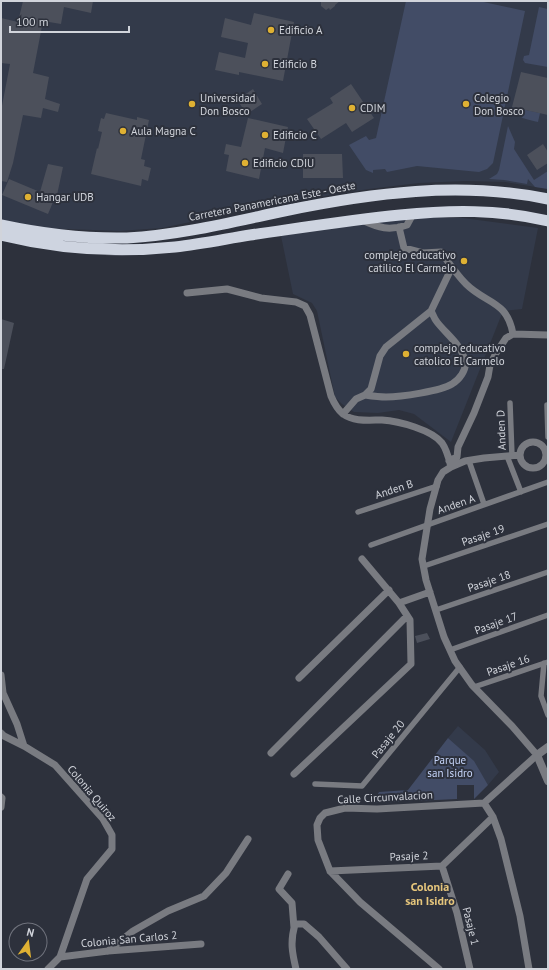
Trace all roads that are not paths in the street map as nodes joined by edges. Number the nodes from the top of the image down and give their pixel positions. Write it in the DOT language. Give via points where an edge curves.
graph roads {
  1 [pos="548,198"];
  2 [pos="413,214"];
  3 [pos="360,219"];
  4 [pos="548,221"];
  5 [pos="1,225"];
  6 [pos="399,227"];
  7 [pos="1,235"];
  8 [pos="452,266"];
  9 [pos="187,293"];
  10 [pos="431,311"];
  11 [pos="513,334"];
  12 [pos="548,335"];
  13 [pos="365,396"];
  14 [pos="510,403"];
  15 [pos="547,405"];
  16 [pos="343,414"];
  17 [pos="548,437"];
  18 [pos="547,454"];
  19 [pos="513,456"];
  20 [pos="470,461"];
  21 [pos="450,464"];
  22 [pos="548,482"];
  23 [pos="437,486"];
  24 [pos="521,492"];
  25 [pos="484,504"];
  26 [pos="358,512"];
  27 [pos="427,524"];
  28 [pos="548,524"];
  29 [pos="370,545"];
  30 [pos="362,559"];
  31 [pos="424,566"];
  32 [pos="548,572"];
  33 [pos="389,590"];
  34 [pos="430,592"];
  35 [pos="399,603"];
  36 [pos="436,610"];
  37 [pos="548,615"];
  38 [pos="407,616"];
  39 [pos="450,650"];
  40 [pos="546,662"];
  41 [pos="460,667"];
  42 [pos="1,675"];
  43 [pos="299,678"];
  44 [pos="474,687"];
  45 [pos="548,715"];
  46 [pos="2,736"];
  47 [pos="24,746"];
  48 [pos="548,747"];
  49 [pos="272,753"];
  50 [pos="537,755"];
  51 [pos="294,774"];
  52 [pos="548,781"];
  53 [pos="315,784"];
  54 [pos="1,797"];
  55 [pos="484,803"];
  56 [pos="1,807"];
  57 [pos="493,817"];
  58 [pos="248,838"];
  59 [pos="442,866"];
  60 [pos="330,871"];
  61 [pos="288,874"];
  62 [pos="294,928"];
  63 [pos="201,944"];
  64 [pos="108,950"];
  65 [pos="60,957"];
  66 [pos="48,969"];
  67 [pos="296,969"];
  68 [pos="347,969"];
  69 [pos="439,969"];
  70 [pos="470,969"];
  71 [pos="529,969"];
  1 -- 5 [label="highway, Carretera Panamericana Este - Oeste" via="467,190 404,192 340,200 192,231 128,238 63,236"];
  2 -- 3 [label="highway"];
  2 -- 4 [label="highway" via="482,211"];
  2 -- 6 [label="street" via="407,225"];
  3 -- 6 [label="street" via="379,228"];
  3 -- 7 [label="highway" via="148,249 70,247"];
  6 -- 8 [label="street" via="404,248 423,253 441,252"];
  8 -- 10 [label="street"];
  8 -- 11 [label="street" via="467,285 503,311 511,322"];
  9 -- 16 [label="street" via="227,289 305,306 310,315 331,396"];
  10 -- 13 [label="street" via="386,347 380,356 371,389"];
  10 -- 13 [label="street" via="436,321 462,352 465,368 459,379 452,385 422,393 386,397"];
  11 -- 12 [label="street"];
  11 -- 21 [label="street" via="506,338 490,365 488,377 458,447 457,456"];
  13 -- 16 [label="street" via="356,399"];
  14 -- 19 [label="street, Anden D"];
  15 -- 17 [label="street"];
  16 -- 21 [label="street" via="356,419 385,420 417,428 441,442"];
  18 -- 19 [label="street" via="543,446 531,442"];
  18 -- 19 [label="street" via="544,463 535,468 526,466"];
  19 -- 20 [label="street"];
  19 -- 24 [label="street, Anden D"];
  20 -- 21 [label="street"];
  20 -- 25 [label="street"];
  21 -- 23 [label="street" via="438,480"];
  22 -- 24 [label="street, Anden A"];
  23 -- 26 [label="street, Anden B"];
  23 -- 27 [label="street"];
  24 -- 25 [label="street, Anden A"];
  25 -- 27 [label="street, Anden A"];
  27 -- 29 [label="street, Anden A"];
  27 -- 31 [label="street" via="422,558"];
  28 -- 31 [label="street, Pasaje 19"];
  30 -- 33 [label="street"];
  31 -- 34 [label="street"];
  32 -- 36 [label="street, Pasaje 18"];
  33 -- 35 [label="street"];
  33 -- 43 [label="street"];
  34 -- 35 [label="street"];
  34 -- 36 [label="street"];
  35 -- 38 [label="street"];
  36 -- 39 [label="street"];
  37 -- 39 [label="street, Pasaje 17"];
  38 -- 49 [label="street"];
  38 -- 51 [label="street" via="410,620 411,664"];
  39 -- 41 [label="street"];
  40 -- 44 [label="street, Pasaje 16"];
  40 -- 45 [label="street" via="540,696"];
  41 -- 44 [label="street"];
  41 -- 53 [label="street, Pasaje 20" via="362,786"];
  42 -- 47 [label="street" via="3,692"];
  44 -- 50 [label="street"];
  46 -- 47 [label="street, Colonia Quiroz"];
  47 -- 65 [label="street, Colonia Quiroz" via="55,765 102,819 112,835 112,849 87,879"];
  48 -- 50 [label="street"];
  50 -- 52 [label="street"];
  50 -- 55 [label="street"];
  54 -- 56 [label="street"];
  55 -- 57 [label="street"];
  55 -- 60 [label="street, Calle Circunvalacion" via="377,809 344,808 325,813 317,825 318,840"];
  57 -- 59 [label="street, Pasaje 2"];
  57 -- 71 [label="street" via="520,916"];
  58 -- 64 [label="street" via="226,873 204,896 168,910"];
  59 -- 60 [label="street, Pasaje 2"];
  59 -- 70 [label="street, Pasaje 1" via="457,913"];
  60 -- 69 [label="street, Calle Circunvalacion" via="360,902"];
  61 -- 62 [label="street" via="279,889 292,903"];
  62 -- 67 [label="street" via="291,948"];
  62 -- 68 [label="street" via="295,924 304,924"];
  63 -- 64 [label="street, Colonia San Carlos 2"];
  64 -- 65 [label="street, Colonia San Carlos 2"];
  65 -- 66 [label="street"];
}
